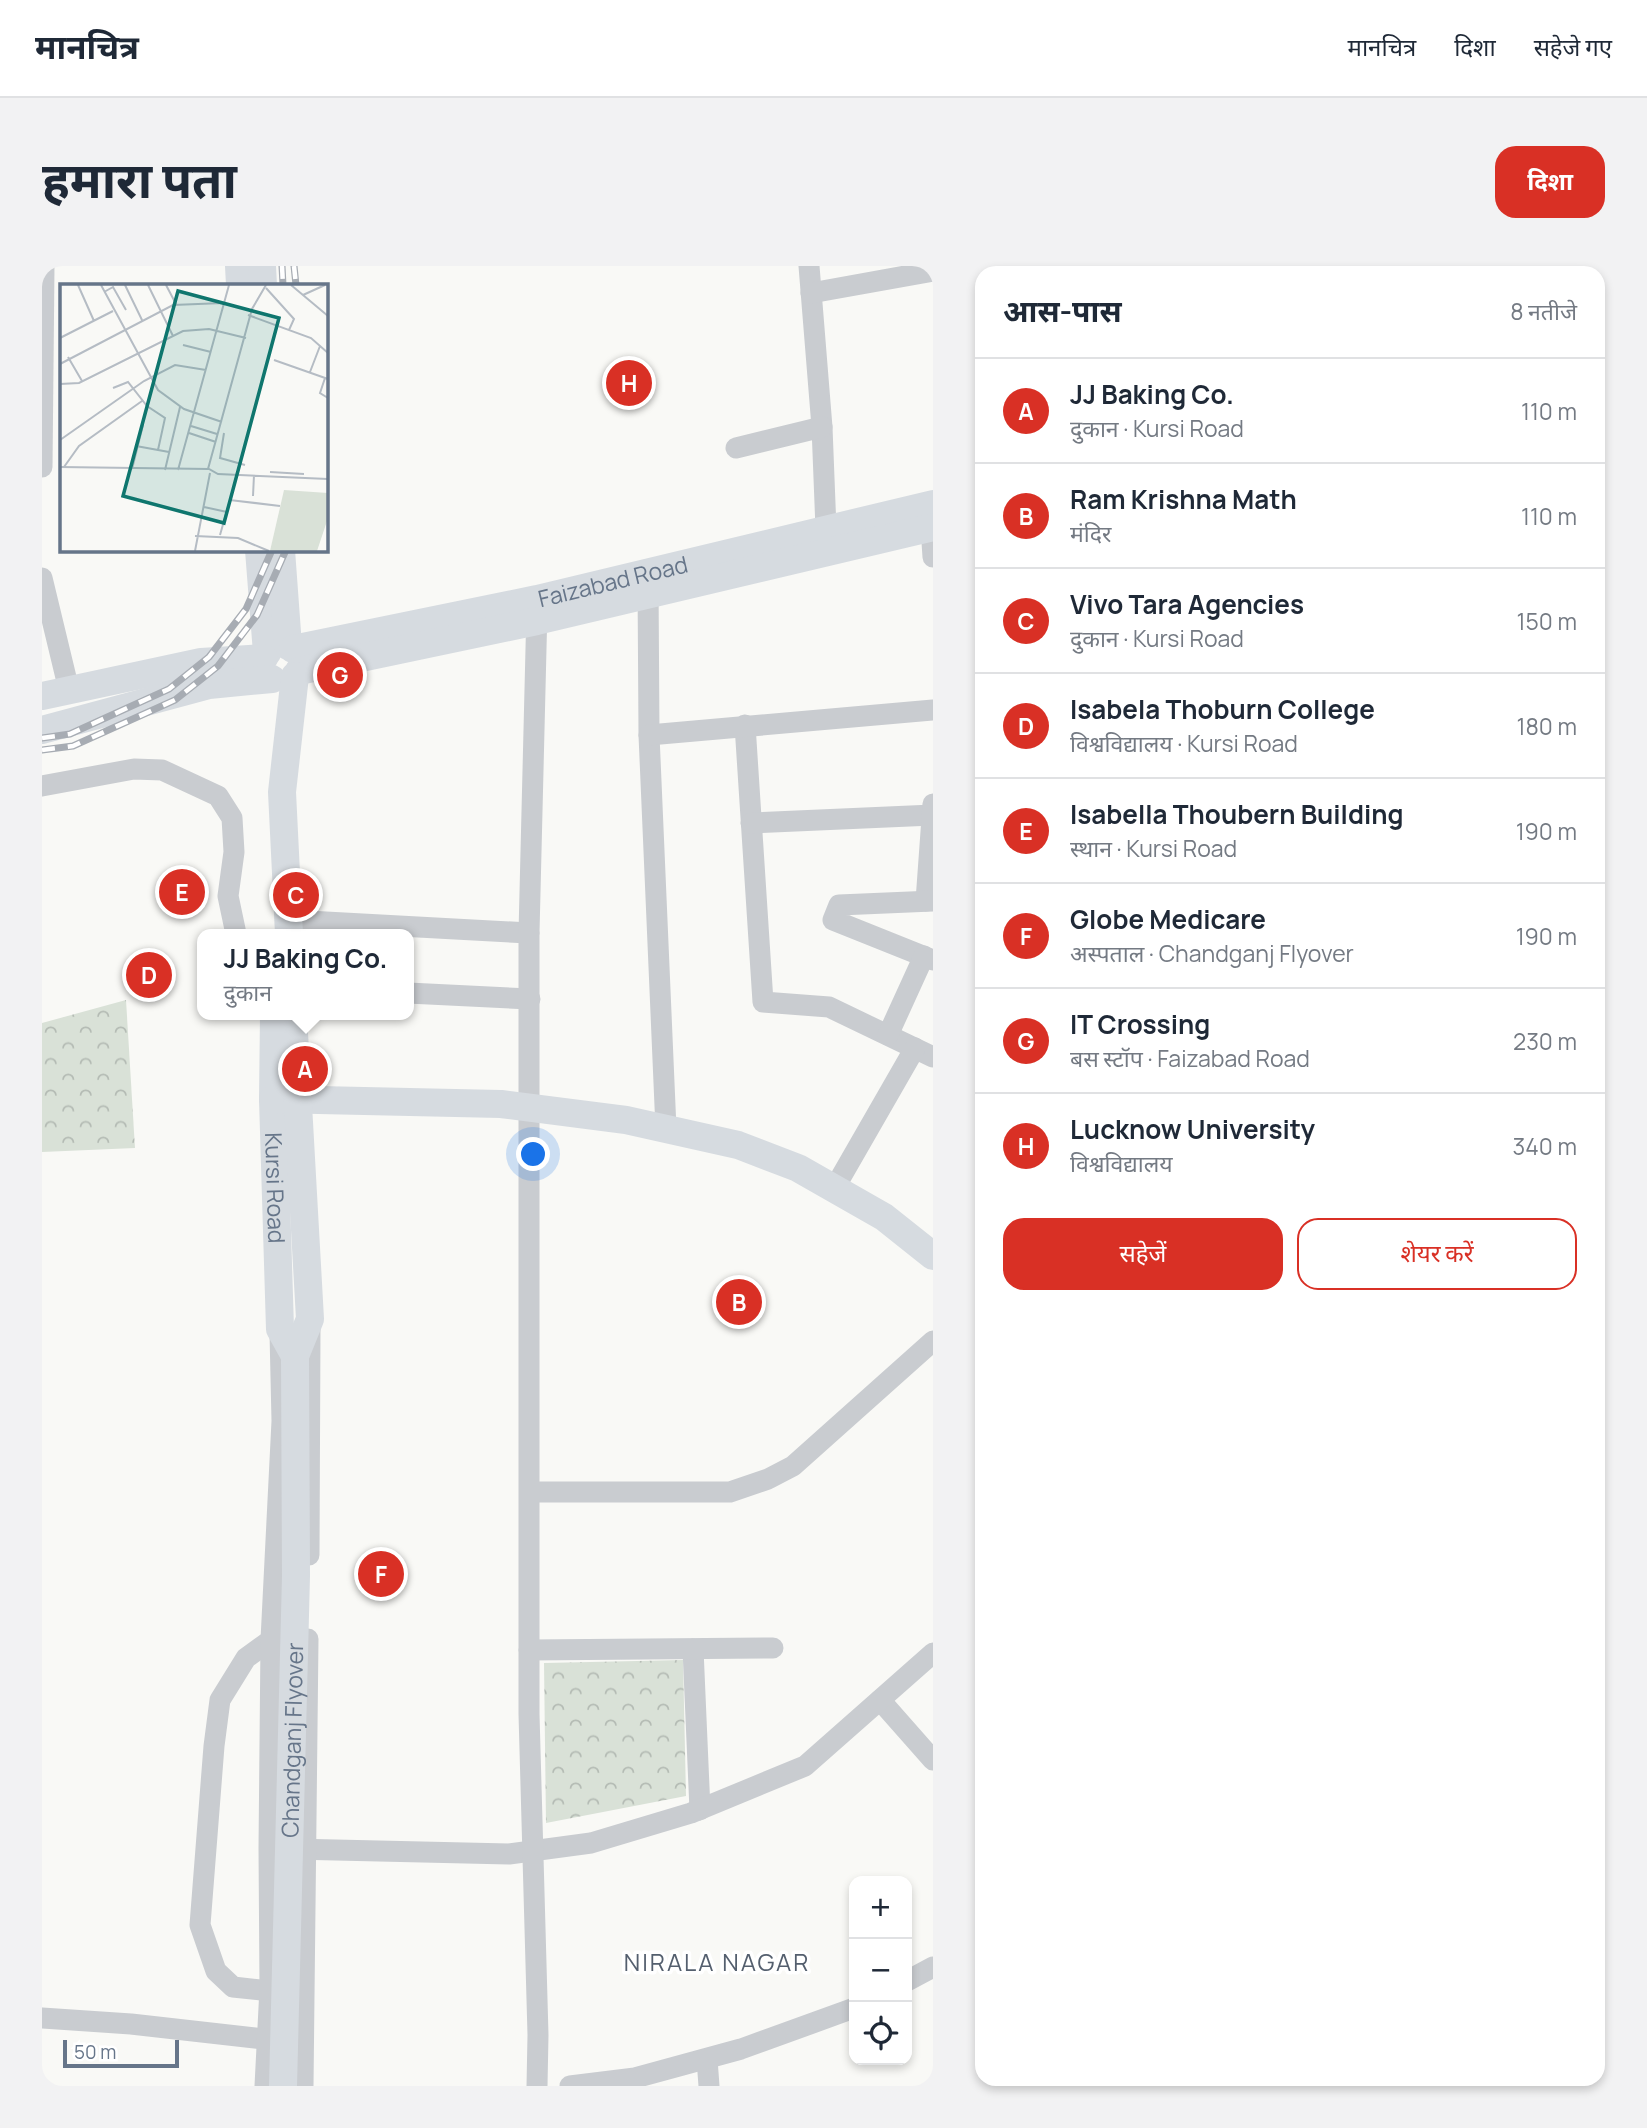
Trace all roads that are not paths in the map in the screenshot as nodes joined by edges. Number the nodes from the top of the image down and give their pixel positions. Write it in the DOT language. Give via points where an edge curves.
graph roads {
  1 [pos="44,266"];
  2 [pos="239,266"];
  3 [pos="262,266"];
  4 [pos="809,266"];
  5 [pos="933,271"];
  6 [pos="240,284"];
  7 [pos="263,284"];
  8 [pos="811,293"];
  9 [pos="52,363"];
  10 [pos="822,427"];
  11 [pos="736,448"];
  12 [pos="42,467"];
  13 [pos="930,516"];
  14 [pos="826,529"];
  15 [pos="258,551"];
  16 [pos="281,551"];
  17 [pos="933,557"];
  18 [pos="42,578"];
  19 [pos="648,583"];
  20 [pos="537,610"];
  21 [pos="282,664"];
  22 [pos="69,690"];
  23 [pos="42,696"];
  24 [pos="933,710"];
  25 [pos="745,726"];
  26 [pos="42,730"];
  27 [pos="649,735"];
  28 [pos="42,786"];
  29 [pos="932,811"];
  30 [pos="751,823"];
  31 [pos="930,901"];
  32 [pos="235,929"];
  33 [pos="284,929"];
  34 [pos="414,932"];
  35 [pos="529,933"];
  36 [pos="928,958"];
  37 [pos="414,993"];
  38 [pos="530,999"];
  39 [pos="275,1020"];
  40 [pos="293,1020"];
  41 [pos="888,1035"];
  42 [pos="924,1053"];
  43 [pos="285,1099"];
  44 [pos="530,1108"];
  45 [pos="666,1129"];
  46 [pos="834,1189"];
  47 [pos="933,1256"];
  48 [pos="310,1319"];
  49 [pos="280,1329"];
  50 [pos="933,1341"];
  51 [pos="295,1356"];
  52 [pos="295,1393"];
  53 [pos="530,1492"];
  54 [pos="271,1640"];
  55 [pos="773,1648"];
  56 [pos="694,1649"];
  57 [pos="529,1650"];
  58 [pos="933,1654"];
  59 [pos="880,1700"];
  60 [pos="933,1760"];
  61 [pos="700,1810"];
  62 [pos="269,1849"];
  63 [pos="305,1849"];
  64 [pos="532,1851"];
  65 [pos="270,1991"];
  66 [pos="849,2010"];
  67 [pos="42,2018"];
  68 [pos="268,2039"];
  69 [pos="304,2044"];
  70 [pos="707,2059"];
  71 [pos="265,2086"];
  72 [pos="283,2086"];
  73 [pos="303,2086"];
  74 [pos="537,2086"];
  75 [pos="570,2086"];
  76 [pos="709,2086"];
  1 -- 9 [label="street"];
  2 -- 6 [label="main road"];
  3 -- 7 [label="main road"];
  4 -- 8 [label="street"];
  5 -- 8 [label="street"];
  8 -- 10 [label="street"];
  9 -- 12 [label="street"];
  10 -- 11 [label="street"];
  10 -- 14 [label="street"];
  13 -- 14 [label="main road, Faizabad Road"];
  13 -- 17 [label="street"];
  13 -- 19 [label="main road, Faizabad Road"];
  14 -- 19 [label="main road, Faizabad Road"];
  15 -- 21 [label="main road"];
  16 -- 21 [label="main road"];
  18 -- 22 [label="street"];
  19 -- 20 [label="main road, Faizabad Road"];
  19 -- 27 [label="street"];
  20 -- 21 [label="main road, Faizabad Road"];
  20 -- 35 [label="street"];
  21 -- 22 [label="main road, Faizabad Road" via="201,662"];
  21 -- 26 [label="main road, Faizabad Road"];
  21 -- 33 [label="main road"];
  22 -- 23 [label="main road, Faizabad Road"];
  24 -- 25 [label="street"];
  25 -- 27 [label="street"];
  25 -- 30 [label="street"];
  27 -- 45 [label="street"];
  28 -- 32 [label="street" via="134,769 162,770 218,796 232,818 234,852 228,896"];
  29 -- 30 [label="street"];
  29 -- 31 [label="street"];
  30 -- 41 [label="street" via="763,1002 829,1007"];
  31 -- 36 [label="street" via="839,905 833,920"];
  34 -- 35 [label="street"];
  35 -- 38 [label="street"];
  36 -- 41 [label="street"];
  37 -- 38 [label="street"];
  38 -- 44 [label="street"];
  39 -- 43 [label="main road, Kursi Road"];
  40 -- 43 [label="main road, Kursi Road"];
  41 -- 42 [label="street"];
  42 -- 46 [label="street"];
  43 -- 44 [label="main road"];
  43 -- 48 [label="main road, Kursi Road"];
  43 -- 49 [label="main road, Kursi Road"];
  44 -- 45 [label="main road"];
  44 -- 53 [label="street"];
  45 -- 46 [label="main road" via="738,1145 798,1168"];
  46 -- 47 [label="main road" via="884,1217"];
  48 -- 51 [label="main road, Kursi Road"];
  48 -- 63 [label="street"];
  49 -- 51 [label="main road, Kursi Road"];
  49 -- 54 [label="street" via="282,1421"];
  50 -- 53 [label="street" via="793,1466 768,1479 730,1492"];
  51 -- 52 [label="main road, Kursi Road"];
  52 -- 72 [label="main road, Chandganj Flyover" via="296,1576"];
  53 -- 57 [label="street"];
  54 -- 62 [label="street"];
  54 -- 65 [label="street" via="246,1658 220,1700 200,1925 216,1971 233,1987"];
  55 -- 56 [label="street"];
  56 -- 57 [label="street"];
  56 -- 61 [label="street"];
  57 -- 64 [label="street"];
  58 -- 59 [label="street"];
  59 -- 60 [label="street"];
  59 -- 61 [label="street" via="805,1766"];
  61 -- 64 [label="street" via="591,1843"];
  62 -- 63 [label="street"];
  62 -- 65 [label="street"];
  63 -- 64 [label="street"];
  63 -- 69 [label="street"];
  64 -- 74 [label="street"];
  65 -- 68 [label="street"];
  66 -- 70 [label="street"];
  67 -- 68 [label="street"];
  68 -- 69 [label="street"];
  68 -- 71 [label="street"];
  69 -- 73 [label="street"];
  70 -- 75 [label="street" via="635,2078"];
  70 -- 76 [label="street"];
}
